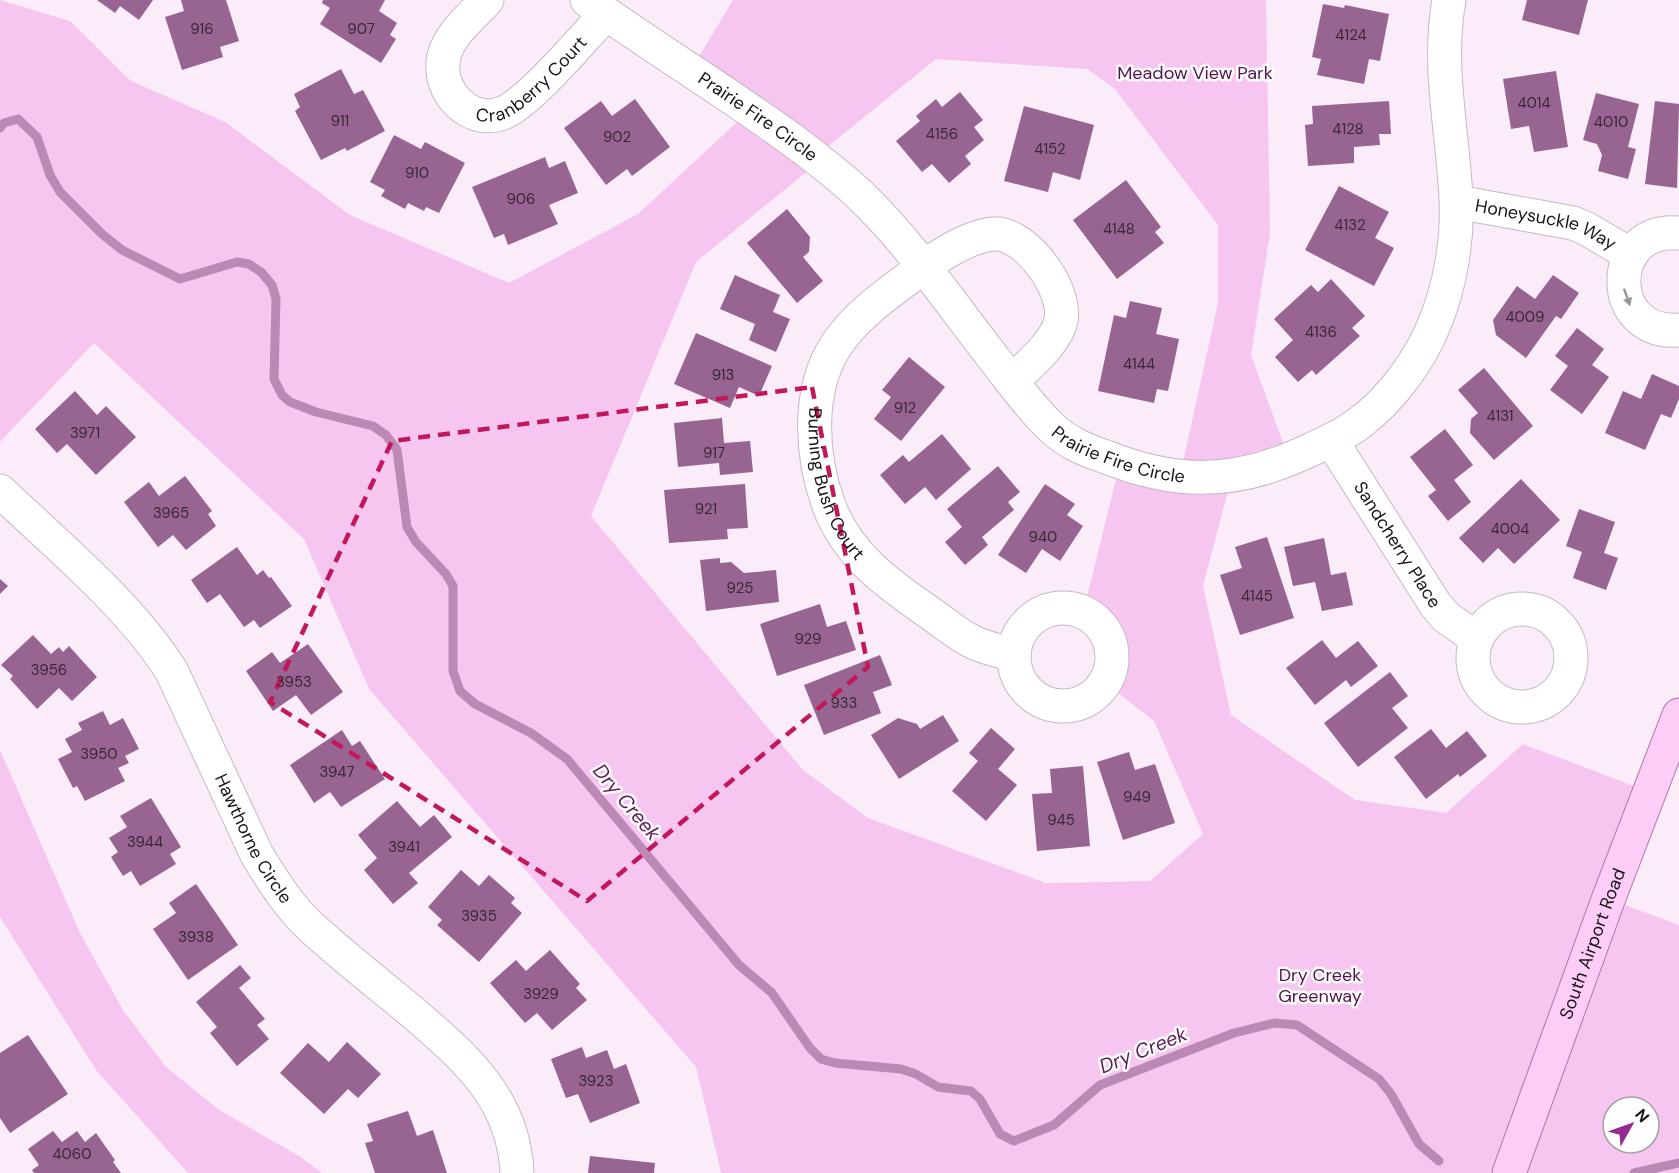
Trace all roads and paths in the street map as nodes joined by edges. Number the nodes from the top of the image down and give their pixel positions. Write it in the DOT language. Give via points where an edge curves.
graph roads {
  1 [pos="487,0"];
  2 [pos="1449,0"];
  3 [pos="596,7"];
  4 [pos="1456,202"];
  5 [pos="1679,233"];
  6 [pos="1631,255"];
  7 [pos="923,267"];
  8 [pos="1679,330"];
  9 [pos="1012,382"];
  10 [pos="1331,440"];
  11 [pos="0,491"];
  12 [pos="1477,639"];
  13 [pos="1014,655"];
  14 [pos="1679,715"];
  15 [pos="517,1173"];
  16 [pos="1509,1173"];
  1 -- 3 [label="street, Cranberry Court" via="450,41 442,70 445,84 459,103 487,115 502,113 518,104 559,64"];
  2 -- 4 [label="street, Prairie Fire Circle" via="1444,64"];
  3 -- 7 [label="street, Prairie Fire Circle" via="754,112 833,172 862,196"];
  4 -- 6 [label="street, Honeysuckle Way" via="1573,223"];
  4 -- 10 [label="street, Prairie Fire Circle" via="1453,253 1435,325 1386,398 1363,420"];
  5 -- 6 [label="street, Honeysuckle Way" via="1654,236"];
  6 -- 8 [label="street, Honeysuckle Way, one-way" via="1623,279 1628,303 1638,317 1652,326"];
  7 -- 9 [label="street, Prairie Fire Circle"];
  7 -- 9 [label="street, Burning Bush Court" via="968,241 996,233 1016,239 1036,259 1058,292 1061,321 1049,343"];
  7 -- 13 [label="street, Burning Bush Court" via="856,322 829,358 819,386 815,415 822,482 844,535 873,571 971,641"];
  9 -- 10 [label="street, Prairie Fire Circle" via="1066,440 1149,472 1197,478 1245,474"];
  10 -- 12 [label="street, Sandcherry Place" via="1435,603 1446,617"];
  11 -- 15 [label="street, Hawthorne Circle" via="83,569 155,645 172,672 256,855 273,882 312,928 468,1062 501,1109"];
  14 -- 16 [label="main road, South Airport Road"];
}
